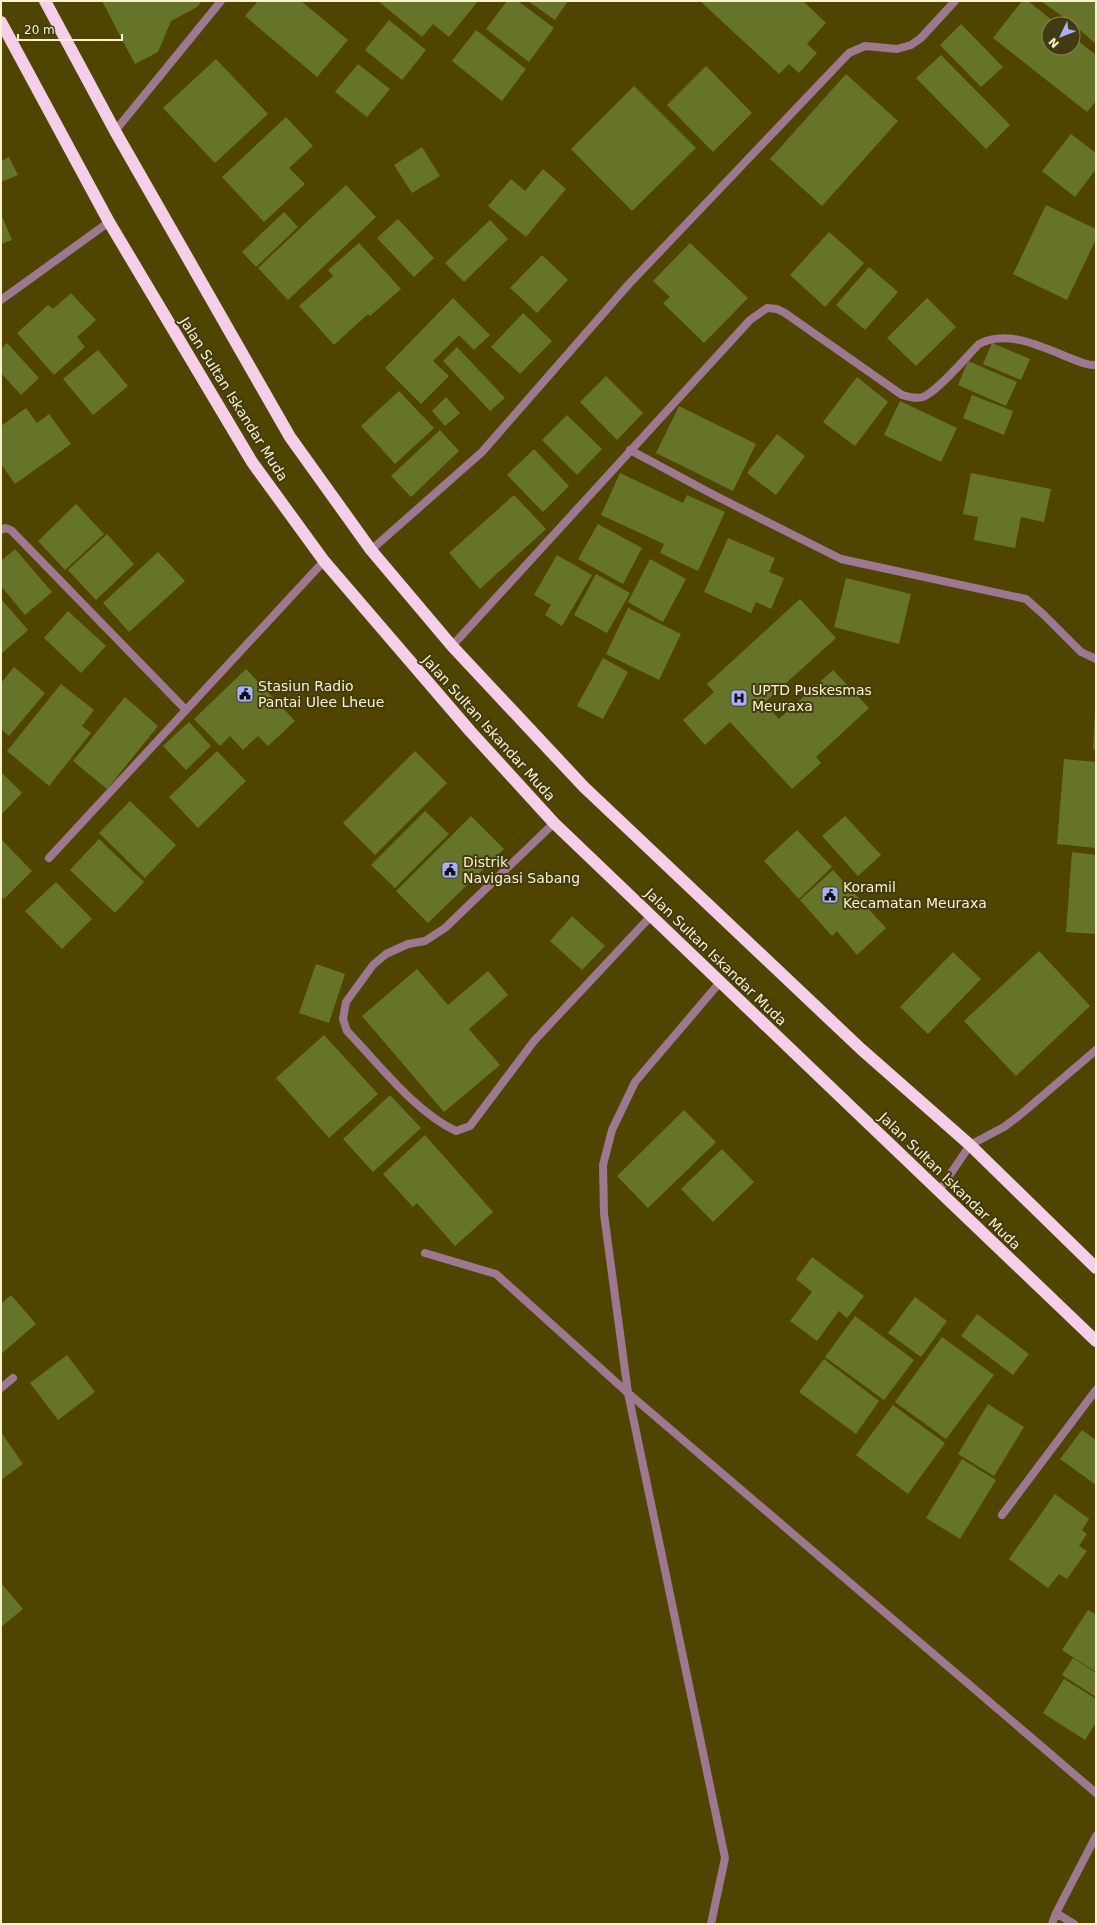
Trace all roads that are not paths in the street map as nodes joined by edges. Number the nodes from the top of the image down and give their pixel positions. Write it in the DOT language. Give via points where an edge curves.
graph roads {
  1 [pos="45,1"];
  2 [pos="221,1"];
  3 [pos="955,1"];
  4 [pos="1,22"];
  5 [pos="115,131"];
  6 [pos="109,222"];
  7 [pos="1,300"];
  8 [pos="1096,365"];
  9 [pos="630,450"];
  10 [pos="1,530"];
  11 [pos="371,550"];
  12 [pos="324,561"];
  13 [pos="452,646"];
  14 [pos="1096,659"];
  15 [pos="186,710"];
  16 [pos="554,823"];
  17 [pos="49,858"];
  18 [pos="651,916"];
  19 [pos="721,981"];
  20 [pos="1096,1050"];
  21 [pos="970,1145"];
  22 [pos="939,1191"];
  23 [pos="425,1253"];
  24 [pos="1096,1268"];
  25 [pos="1096,1341"];
  26 [pos="13,1378"];
  27 [pos="1,1388"];
  28 [pos="1096,1390"];
  29 [pos="628,1393"];
  30 [pos="1002,1515"];
  31 [pos="1096,1793"];
  32 [pos="1096,1836"];
  33 [pos="1056,1913"];
  34 [pos="711,1924"];
  35 [pos="1052,1924"];
  36 [pos="1074,1924"];
  1 -- 5 [label="highway, Jalan Sultan Iskandar Muda"];
  2 -- 5 [label="street"];
  3 -- 11 [label="street" via="921,38 911,45 897,49 865,46 849,53 628,285 482,452"];
  4 -- 6 [label="highway, Jalan Sultan Iskandar Muda"];
  5 -- 11 [label="highway, Jalan Sultan Iskandar Muda" via="290,437"];
  6 -- 7 [label="street"];
  6 -- 12 [label="highway, Jalan Sultan Iskandar Muda" via="252,462"];
  8 -- 9 [label="street" via="1079,362 1017,339 986,340 939,385 924,396 912,398 902,394 785,313 767,308 750,320"];
  9 -- 13 [label="street"];
  9 -- 14 [label="street" via="841,559 1026,598 1080,652"];
  10 -- 15 [label="street" via="11,530"];
  11 -- 13 [label="highway, Jalan Sultan Iskandar Muda"];
  12 -- 15 [label="street"];
  12 -- 16 [label="highway, Jalan Sultan Iskandar Muda" via="470,731"];
  13 -- 21 [label="highway, Jalan Sultan Iskandar Muda" via="584,787 861,1048"];
  15 -- 17 [label="street"];
  16 -- 18 [label="highway, Jalan Sultan Iskandar Muda"];
  16 -- 18 [label="street" via="445,928 426,941 408,944 386,954 373,965 346,1002 343,1019 347,1031 419,1107 442,1125 456,1131 470,1126 534,1041"];
  18 -- 19 [label="highway, Jalan Sultan Iskandar Muda"];
  19 -- 22 [label="highway, Jalan Sultan Iskandar Muda"];
  19 -- 29 [label="street" via="635,1082 612,1130 603,1165 604,1214"];
  20 -- 21 [label="street" via="1020,1115 1004,1127"];
  21 -- 22 [label="street"];
  21 -- 24 [label="highway, Jalan Sultan Iskandar Muda"];
  22 -- 25 [label="highway, Jalan Sultan Iskandar Muda"];
  23 -- 29 [label="street" via="496,1274"];
  26 -- 27 [label="street"];
  28 -- 30 [label="street"];
  29 -- 31 [label="street"];
  29 -- 34 [label="street" via="725,1858"];
  32 -- 33 [label="street"];
  33 -- 35 [label="street"];
  33 -- 36 [label="street"];
}
